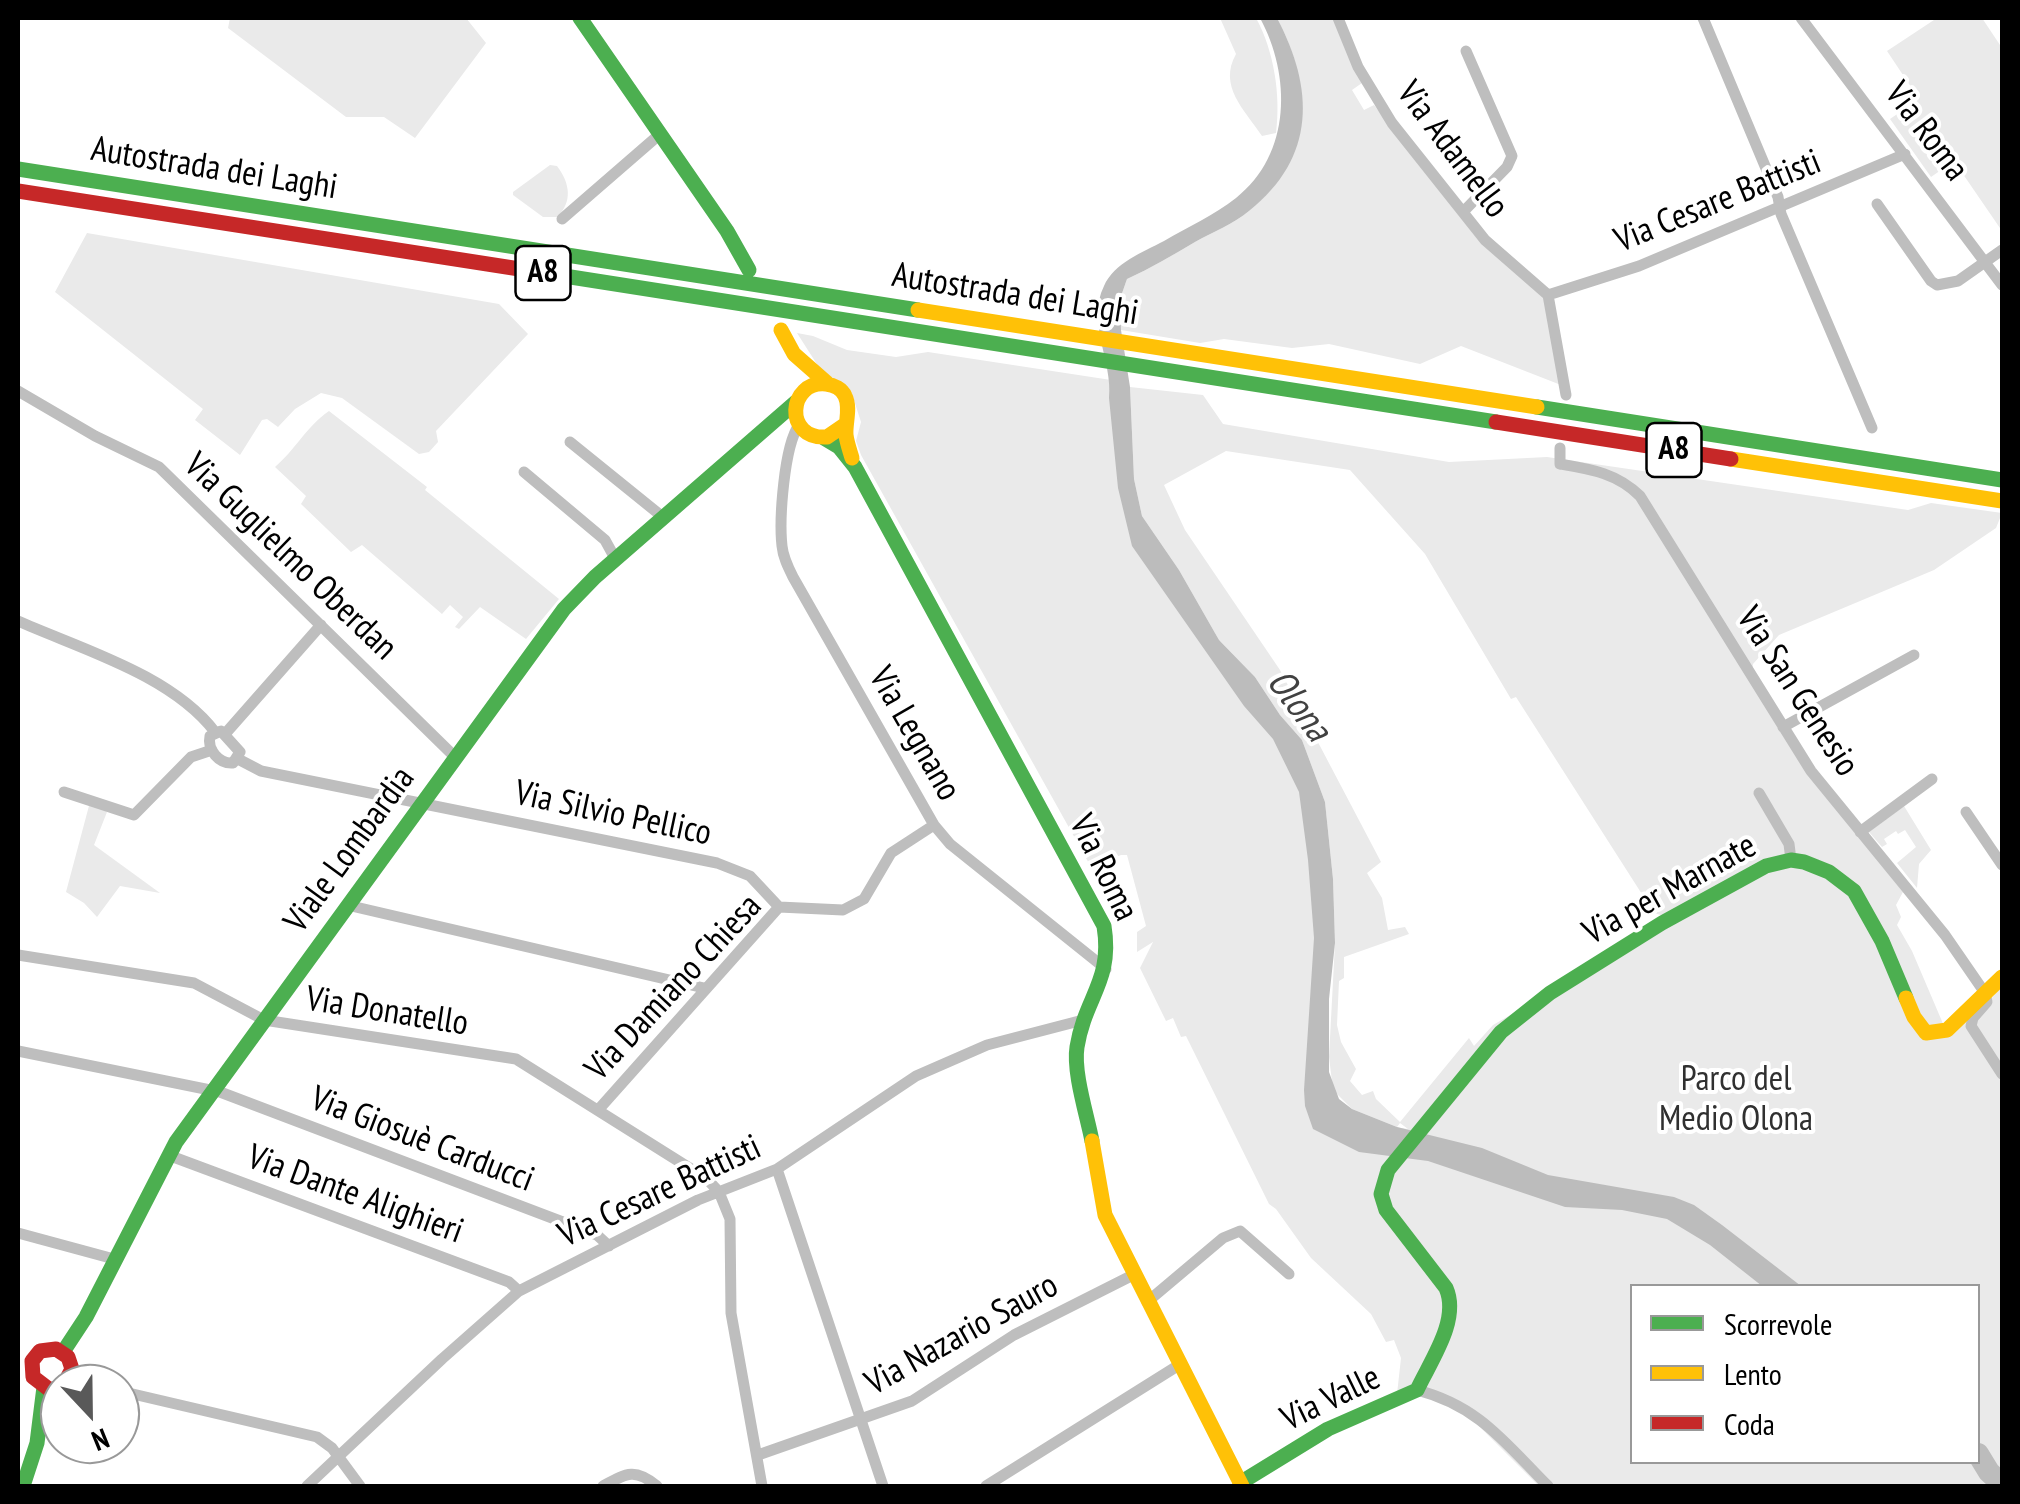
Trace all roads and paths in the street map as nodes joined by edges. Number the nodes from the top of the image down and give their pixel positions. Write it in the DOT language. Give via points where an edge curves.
graph roads {
  1 [pos="580,18"];
  2 [pos="1338,18"];
  3 [pos="1703,18"];
  4 [pos="1800,18"];
  5 [pos="1466,50"];
  6 [pos="660,134"];
  7 [pos="1906,154"];
  8 [pos="18,169"];
  9 [pos="18,191"];
  10 [pos="1877,204"];
  11 [pos="1781,206"];
  12 [pos="1462,212"];
  13 [pos="562,219"];
  14 [pos="2002,250"];
  15 [pos="1985,261"];
  16 [pos="746,269"];
  17 [pos="2002,285"];
  18 [pos="1548,296"];
  19 [pos="781,330"];
  20 [pos="794,354"];
  21 [pos="828,384"];
  22 [pos="18,391"];
  23 [pos="1566,395"];
  24 [pos="797,400"];
  25 [pos="846,424"];
  26 [pos="1872,428"];
  27 [pos="811,433"];
  28 [pos="756,438"];
  29 [pos="570,442"];
  30 [pos="1560,448"];
  31 [pos="854,467"];
  32 [pos="524,472"];
  33 [pos="2002,480"];
  34 [pos="2002,500"];
  35 [pos="664,518"];
  36 [pos="616,560"];
  37 [pos="18,620"];
  38 [pos="321,625"];
  39 [pos="1914,655"];
  40 [pos="1783,727"];
  41 [pos="220,733"];
  42 [pos="212,750"];
  43 [pos="456,757"];
  44 [pos="238,759"];
  45 [pos="1932,779"];
  46 [pos="64,792"];
  47 [pos="1759,793"];
  48 [pos="422,804"];
  49 [pos="1966,812"];
  50 [pos="934,825"];
  51 [pos="1860,832"];
  52 [pos="1791,860"];
  53 [pos="2002,865"];
  54 [pos="347,906"];
  55 [pos="779,908"];
  56 [pos="18,955"];
  57 [pos="1106,969"];
  58 [pos="2002,977"];
  59 [pos="704,988"];
  60 [pos="1985,994"];
  61 [pos="264,1020"];
  62 [pos="1083,1020"];
  63 [pos="18,1051"];
  64 [pos="2002,1074"];
  65 [pos="212,1091"];
  66 [pos="599,1109"];
  67 [pos="1405,1147"];
  68 [pos="168,1155"];
  69 [pos="777,1168"];
  70 [pos="719,1192"];
  71 [pos="18,1233"];
  72 [pos="608,1246"];
  73 [pos="114,1259"];
  74 [pos="1289,1274"];
  75 [pos="1133,1275"];
  76 [pos="519,1292"];
  77 [pos="1147,1302"];
  78 [pos="63,1352"];
  79 [pos="69,1364"];
  80 [pos="1179,1365"];
  81 [pos="24,1366"];
  82 [pos="1416,1390"];
  83 [pos="140,1396"];
  84 [pos="859,1422"];
  85 [pos="40,1436"];
  86 [pos="758,1455"];
  87 [pos="338,1456"];
  88 [pos="1266,1467"];
  89 [pos="1235,1485"];
  90 [pos="23,1486"];
  91 [pos="306,1486"];
  92 [pos="360,1486"];
  93 [pos="604,1486"];
  94 [pos="658,1486"];
  95 [pos="762,1486"];
  96 [pos="883,1486"];
  97 [pos="986,1486"];
  98 [pos="1260,1486"];
  99 [pos="1548,1486"];
  1 -- 6 [label="main road"];
  2 -- 12 [label="street, Via Adamello" via="1392,124"];
  3 -- 11 [label="street"];
  4 -- 7 [label="street, Via Roma"];
  5 -- 12 [label="street" via="1512,156"];
  6 -- 13 [label="street"];
  6 -- 16 [label="main road"];
  7 -- 11 [label="street, Via Cesare Battisti"];
  7 -- 15 [label="street, Via Roma"];
  8 -- 33 [label="main road, Autostrada dei Laghi / A8"];
  9 -- 34 [label="main road, Autostrada dei Laghi / A8"];
  10 -- 15 [label="street" via="1934,284 1954,284"];
  11 -- 18 [label="street, Via Cesare Battisti"];
  11 -- 26 [label="street"];
  12 -- 18 [label="street, Via Adamello"];
  14 -- 15 [label="street"];
  15 -- 17 [label="street, Via Roma"];
  18 -- 23 [label="street"];
  19 -- 20 [label="main road"];
  20 -- 21 [label="main road"];
  20 -- 24 [label="main road"];
  21 -- 24 [label="main road" via="807,388"];
  21 -- 25 [label="main road, Via Roma" via="846,398"];
  22 -- 38 [label="street, Via Guglielmo Oberdan" via="159,467"];
  24 -- 27 [label="main road" via="794,411"];
  24 -- 28 [label="main road, Viale Lombardia"];
  25 -- 27 [label="main road" via="833,436"];
  25 -- 31 [label="main road, Via Roma"];
  27 -- 28 [label="main road, Viale Lombardia" via="780,428"];
  27 -- 31 [label="main road, Via Roma" via="839,447"];
  27 -- 50 [label="street, Via Legnano" via="790,442 786,562"];
  28 -- 35 [label="main road, Viale Lombardia"];
  29 -- 35 [label="street"];
  30 -- 40 [label="street, Via San Genesio" via="1560,464 1596,470 1640,496"];
  31 -- 57 [label="main road, Via Roma" via="1098,912"];
  32 -- 36 [label="street" via="605,540"];
  35 -- 36 [label="main road, Viale Lombardia"];
  36 -- 43 [label="main road, Viale Lombardia" via="564,608"];
  37 -- 41 [label="street" via="162,685"];
  38 -- 41 [label="street"];
  38 -- 43 [label="street, Via Guglielmo Oberdan"];
  39 -- 40 [label="street"];
  40 -- 51 [label="street, Via San Genesio"];
  41 -- 42 [label="street" via="209,738"];
  41 -- 44 [label="street" via="240,752"];
  42 -- 44 [label="street, Via Silvio Pellico" via="227,763"];
  42 -- 46 [label="street" via="191,758 134,815"];
  43 -- 48 [label="main road, Viale Lombardia"];
  44 -- 48 [label="street, Via Silvio Pellico" via="261,771"];
  45 -- 51 [label="street"];
  47 -- 52 [label="street" via="1790,844"];
  48 -- 54 [label="main road, Viale Lombardia"];
  48 -- 55 [label="street, Via Silvio Pellico" via="717,863 750,876"];
  49 -- 53 [label="street"];
  50 -- 55 [label="street, Via Damiano Chiesa" via="891,853 864,899 843,910"];
  50 -- 57 [label="street, Via Legnano"];
  51 -- 60 [label="street, Via San Genesio"];
  52 -- 60 [label="main road, Via per Marnate" via="1830,872 1854,891 1922,1030 1945,1031"];
  52 -- 67 [label="main road, Via per Marnate" via="1766,866 1662,923 1550,993 1500,1032"];
  54 -- 59 [label="street"];
  54 -- 61 [label="main road, Viale Lombardia"];
  55 -- 59 [label="street, Via Damiano Chiesa"];
  56 -- 61 [label="street, Via Donatello" via="194,983"];
  57 -- 62 [label="main road, Via Roma"];
  58 -- 60 [label="main road"];
  59 -- 66 [label="street, Via Damiano Chiesa"];
  60 -- 64 [label="street" via="1972,1026"];
  61 -- 65 [label="main road, Viale Lombardia"];
  61 -- 66 [label="street, Via Donatello" via="516,1059"];
  62 -- 69 [label="street, Via Cesare Battisti" via="987,1044 916,1076"];
  62 -- 75 [label="main road, Via Roma" via="1076,1053 1106,1215"];
  63 -- 65 [label="street, Via Giosuè Carducci"];
  65 -- 68 [label="main road, Viale Lombardia"];
  65 -- 72 [label="street, Via Giosuè Carducci" via="596,1235"];
  66 -- 70 [label="street, Via Donatello"];
  67 -- 82 [label="main road, Via Valle" via="1388,1170 1382,1200 1452,1302"];
  68 -- 73 [label="main road, Viale Lombardia"];
  68 -- 76 [label="street, Via Dante Alighieri" via="509,1282"];
  69 -- 70 [label="street, Via Cesare Battisti"];
  69 -- 84 [label="street"];
  70 -- 72 [label="street, Via Cesare Battisti"];
  70 -- 86 [label="street" via="731,1235 731,1313"];
  71 -- 73 [label="street"];
  72 -- 76 [label="street, Via Cesare Battisti"];
  73 -- 78 [label="main road, Viale Lombardia"];
  74 -- 77 [label="street" via="1240,1231"];
  75 -- 77 [label="main road, Via Roma"];
  75 -- 84 [label="street, Via Nazario Sauro" via="1014,1336 912,1401"];
  76 -- 87 [label="street, Via Cesare Battisti"];
  77 -- 80 [label="main road, Via Roma"];
  78 -- 79 [label="main road"];
  78 -- 81 [label="main road" via="48,1348"];
  80 -- 89 [label="main road, Via Roma"];
  80 -- 97 [label="street"];
  82 -- 88 [label="main road, Via Valle" via="1328,1429"];
  82 -- 99 [label="street" via="1473,1412"];
  83 -- 87 [label="street" via="314,1435"];
  84 -- 86 [label="street, Via Nazario Sauro"];
  84 -- 96 [label="street"];
  85 -- 90 [label="main road"];
  86 -- 95 [label="street"];
  87 -- 91 [label="street, Via Cesare Battisti"];
  87 -- 92 [label="street"];
  88 -- 89 [label="main road, Via Valle"];
  88 -- 98 [label="street"];
  93 -- 94 [label="street" via="626,1474"];
}
